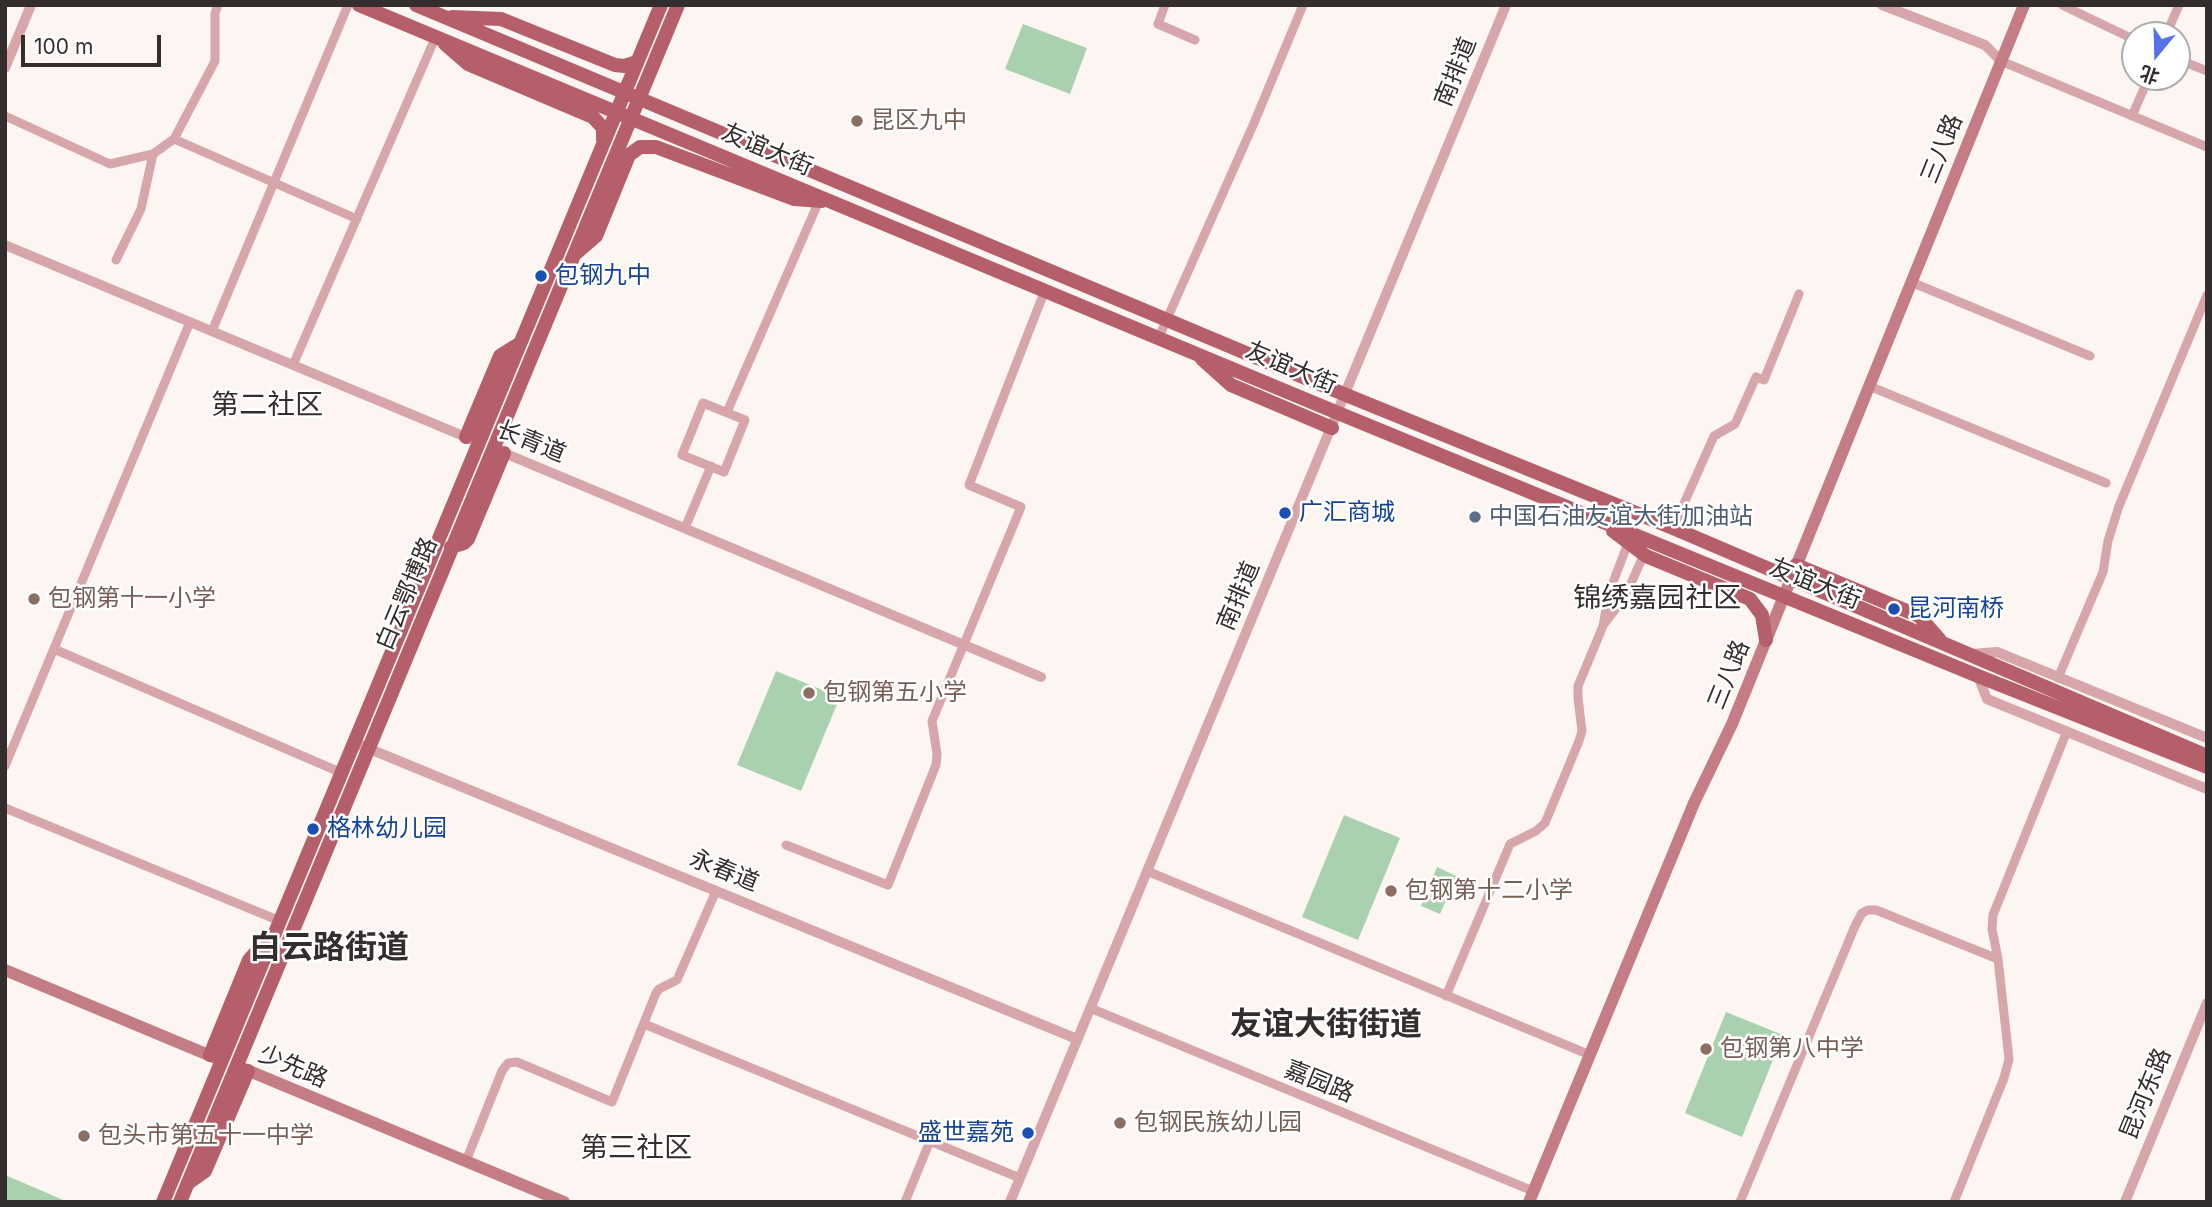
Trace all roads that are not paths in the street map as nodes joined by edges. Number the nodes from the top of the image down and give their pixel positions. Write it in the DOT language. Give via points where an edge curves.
graph roads {
  1 [pos="32,5"];
  2 [pos="219,5"];
  3 [pos="348,5"];
  4 [pos="359,5"];
  5 [pos="416,5"];
  6 [pos="661,5"];
  7 [pos="678,5"];
  8 [pos="1165,5"];
  9 [pos="1303,5"];
  10 [pos="1506,5"];
  11 [pos="1882,5"];
  12 [pos="2024,5"];
  13 [pos="2062,5"];
  14 [pos="444,17"];
  15 [pos="2121,33"];
  16 [pos="436,36"];
  17 [pos="1195,40"];
  18 [pos="2001,61"];
  19 [pos="637,62"];
  20 [pos="5,68"];
  21 [pos="2143,91"];
  22 [pos="624,93"];
  23 [pos="639,100"];
  24 [pos="616,112"];
  25 [pos="5,116"];
  26 [pos="2132,116"];
  27 [pos="631,118"];
  28 [pos="174,139"];
  29 [pos="603,144"];
  30 [pos="2207,148"];
  31 [pos="153,153"];
  32 [pos="274,183"];
  33 [pos="819,201"];
  34 [pos="834,202"];
  35 [pos="357,219"];
  36 [pos="5,245"];
  37 [pos="573,256"];
  38 [pos="116,260"];
  39 [pos="1911,282"];
  40 [pos="1045,290"];
  41 [pos="1799,294"];
  42 [pos="2207,295"];
  43 [pos="1167,320"];
  44 [pos="190,322"];
  45 [pos="212,331"];
  46 [pos="1159,337"];
  47 [pos="1193,351"];
  48 [pos="2090,356"];
  49 [pos="293,365"];
  50 [pos="1869,386"];
  51 [pos="1346,395"];
  52 [pos="727,412"];
  53 [pos="1338,413"];
  54 [pos="1332,428"];
  55 [pos="485,445"];
  56 [pos="711,466"];
  57 [pos="2106,482"];
  58 [pos="1598,519"];
  59 [pos="685,528"];
  60 [pos="1673,528"];
  61 [pos="1628,543"];
  62 [pos="1644,554"];
  63 [pos="1793,572"];
  64 [pos="1784,596"];
  65 [pos="1603,625"];
  66 [pos="1766,640"];
  67 [pos="964,645"];
  68 [pos="54,649"];
  69 [pos="1968,654"];
  70 [pos="1978,676"];
  71 [pos="1041,677"];
  72 [pos="2058,678"];
  73 [pos="2067,731"];
  74 [pos="2207,738"];
  75 [pos="361,745"];
  76 [pos="2177,749"];
  77 [pos="2207,756"];
  78 [pos="5,766"];
  79 [pos="2207,767"];
  80 [pos="342,773"];
  81 [pos="2207,789"];
  82 [pos="5,807"];
  83 [pos="786,845"];
  84 [pos="1147,870"];
  85 [pos="716,891"];
  86 [pos="280,921"];
  87 [pos="1998,959"];
  88 [pos="5,970"];
  89 [pos="1446,996"];
  90 [pos="2207,1003"];
  91 [pos="1090,1008"];
  92 [pos="644,1024"];
  93 [pos="1077,1040"];
  94 [pos="1590,1055"];
  95 [pos="216,1057"];
  96 [pos="242,1068"];
  97 [pos="930,1141"];
  98 [pos="466,1161"];
  99 [pos="1020,1178"];
  100 [pos="1531,1197"];
  101 [pos="163,1202"];
  102 [pos="180,1202"];
  103 [pos="564,1202"];
  104 [pos="905,1202"];
  105 [pos="1010,1202"];
  106 [pos="1740,1202"];
  107 [pos="1954,1202"];
  108 [pos="2125,1202"];
  1 -- 20 [label="street"];
  2 -- 28 [label="street" via="215,61"];
  3 -- 32 [label="street"];
  4 -- 16 [label="main road, 友谊大街"];
  5 -- 14 [label="main road, 友谊大街"];
  6 -- 19 [label="main road"];
  7 -- 23 [label="main road, 白云鄂博路"];
  8 -- 17 [label="street" via="1158,24"];
  9 -- 43 [label="street"];
  10 -- 51 [label="street, 南排道"];
  11 -- 18 [label="street" via="1985,46"];
  12 -- 18 [label="main road, 三八路"];
  13 -- 15 [label="street"];
  14 -- 19 [label="main road" via="501,19 615,65"];
  14 -- 22 [label="main road, 友谊大街"];
  16 -- 24 [label="main road, 友谊大街"];
  16 -- 29 [label="main road" via="468,64 593,117 603,128"];
  16 -- 35 [label="street"];
  18 -- 26 [label="street"];
  18 -- 39 [label="main road, 三八路"];
  19 -- 22 [label="main road"];
  21 -- 26 [label="street"];
  22 -- 23 [label="main road, 友谊大街"];
  22 -- 24 [label="main road"];
  23 -- 27 [label="main road, 白云鄂博路"];
  23 -- 43 [label="main road, 友谊大街"];
  24 -- 27 [label="main road, 友谊大街"];
  24 -- 29 [label="main road"];
  25 -- 31 [label="street" via="110,164"];
  26 -- 30 [label="street"];
  27 -- 34 [label="main road, 友谊大街"];
  27 -- 37 [label="main road, 白云鄂博路"];
  28 -- 31 [label="street"];
  28 -- 32 [label="street"];
  29 -- 55 [label="main road" via="519,344 500,356"];
  31 -- 38 [label="street" via="141,209"];
  32 -- 35 [label="street"];
  32 -- 45 [label="street"];
  33 -- 34 [label="main road"];
  33 -- 37 [label="main road" via="794,200 656,147 636,148 596,236"];
  33 -- 52 [label="street"];
  34 -- 40 [label="main road, 友谊大街"];
  35 -- 49 [label="street"];
  36 -- 44 [label="street, 长青道"];
  37 -- 55 [label="main road, 白云鄂博路"];
  39 -- 48 [label="street"];
  39 -- 50 [label="main road, 三八路"];
  40 -- 46 [label="main road, 友谊大街"];
  40 -- 67 [label="street" via="969,485 1021,507"];
  41 -- 60 [label="street" via="1764,380 1756,377 1735,424 1714,436"];
  42 -- 72 [label="street" via="2119,506 2103,572"];
  43 -- 46 [label="street"];
  43 -- 51 [label="main road, 友谊大街"];
  44 -- 45 [label="street, 长青道"];
  44 -- 68 [label="street"];
  45 -- 49 [label="street, 长青道"];
  46 -- 47 [label="main road, 友谊大街"];
  47 -- 53 [label="main road, 友谊大街"];
  47 -- 54 [label="main road" via="1231,385"];
  49 -- 55 [label="street, 长青道"];
  50 -- 57 [label="street"];
  50 -- 63 [label="main road, 三八路"];
  51 -- 53 [label="street, 南排道"];
  51 -- 60 [label="main road, 友谊大街"];
  52 -- 56 [label="street" via="745,420 724,472"];
  52 -- 56 [label="street" via="703,402 682,454"];
  53 -- 54 [label="street, 南排道"];
  53 -- 58 [label="main road, 友谊大街"];
  54 -- 84 [label="street, 南排道"];
  55 -- 59 [label="street, 长青道"];
  55 -- 75 [label="main road, 白云鄂博路"];
  55 -- 75 [label="main road, 白云鄂博路" via="468,539 451,547"];
  56 -- 59 [label="street"];
  58 -- 61 [label="main road"];
  58 -- 64 [label="main road, 友谊大街"];
  59 -- 67 [label="street, 长青道"];
  60 -- 63 [label="main road, 友谊大街"];
  61 -- 62 [label="main road"];
  61 -- 65 [label="street" via="1609,593"];
  62 -- 65 [label="street" via="1625,597"];
  62 -- 66 [label="main road" via="1750,599 1762,615"];
  63 -- 64 [label="main road, 三八路"];
  63 -- 69 [label="main road, 友谊大街"];
  64 -- 66 [label="main road, 三八路"];
  64 -- 70 [label="main road, 友谊大街"];
  65 -- 89 [label="street" via="1577,691 1581,735 1545,823 1510,844"];
  66 -- 94 [label="main road, 三八路"];
  67 -- 71 [label="street, 长青道"];
  67 -- 83 [label="street" via="932,721 936,765 888,885"];
  68 -- 78 [label="street"];
  68 -- 80 [label="street"];
  69 -- 72 [label="street" via="1997,652"];
  69 -- 76 [label="main road, 友谊大街"];
  70 -- 73 [label="street" via="1987,699"];
  70 -- 76 [label="main road, 友谊大街"];
  72 -- 74 [label="street"];
  73 -- 81 [label="street"];
  73 -- 87 [label="street" via="1993,915"];
  75 -- 80 [label="main road, 白云鄂博路"];
  75 -- 85 [label="street, 永春道"];
  75 -- 96 [label="main road, 白云鄂博路"];
  76 -- 77 [label="main road, 友谊大街"];
  76 -- 79 [label="main road, 友谊大街"];
  80 -- 86 [label="main road, 白云鄂博路"];
  82 -- 86 [label="street"];
  84 -- 89 [label="street"];
  84 -- 91 [label="street, 南排道"];
  85 -- 92 [label="street" via="681,974 673,984 659,989"];
  85 -- 93 [label="street, 永春道"];
  86 -- 95 [label="main road, 白云鄂博路" via="270,945 249,960"];
  87 -- 106 [label="street" via="1876,910 1862,913"];
  87 -- 107 [label="street" via="2009,1059"];
  88 -- 95 [label="main road, 少先路"];
  89 -- 94 [label="street"];
  90 -- 108 [label="street, 昆河东路"];
  91 -- 93 [label="street, 南排道"];
  91 -- 100 [label="street, 嘉园路"];
  92 -- 97 [label="street"];
  92 -- 98 [label="street" via="612,1102 517,1062 508,1063"];
  93 -- 99 [label="street, 南排道"];
  94 -- 100 [label="main road, 三八路"];
  95 -- 96 [label="main road, 少先路"];
  95 -- 101 [label="main road"];
  96 -- 98 [label="main road, 少先路"];
  96 -- 102 [label="main road, 白云鄂博路" via="205,1171 188,1183"];
  97 -- 99 [label="street"];
  97 -- 104 [label="street"];
  98 -- 103 [label="main road, 少先路"];
  99 -- 105 [label="street, 南排道"];
}
